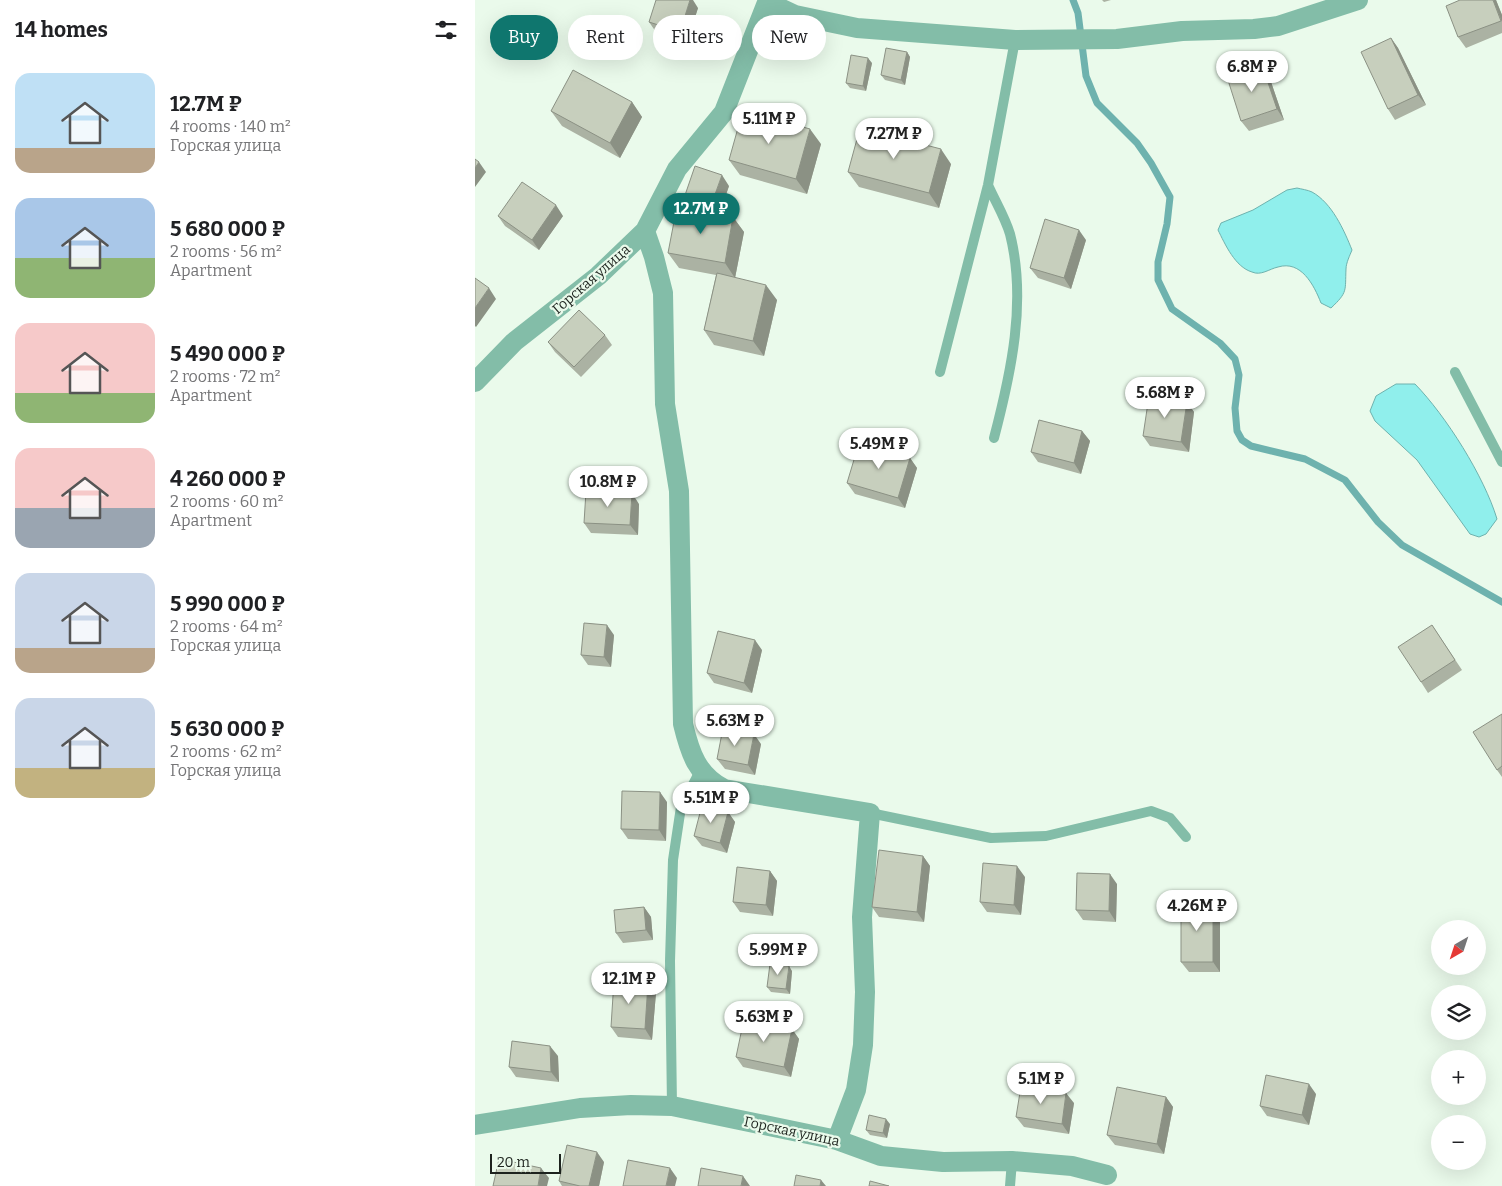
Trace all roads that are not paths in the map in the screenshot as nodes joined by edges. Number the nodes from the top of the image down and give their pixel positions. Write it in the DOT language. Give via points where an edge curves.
graph roads {
  1 [pos="1358,0"];
  2 [pos="767,1"];
  3 [pos="1015,40"];
  4 [pos="988,185"];
  5 [pos="645,231"];
  6 [pos="940,372"];
  7 [pos="1455,372"];
  8 [pos="475,382"];
  9 [pos="994,438"];
  10 [pos="1502,462"];
  11 [pos="700,771"];
  12 [pos="870,812"];
  13 [pos="1186,837"];
  14 [pos="672,1106"];
  15 [pos="475,1124"];
  16 [pos="837,1140"];
  17 [pos="1012,1161"];
  18 [pos="1107,1175"];
  19 [pos="1010,1186"];
  1 -- 3 [label="street" via="1278,26 1254,30 1182,31 1117,39"];
  2 -- 3 [label="street" via="795,15 857,28"];
  2 -- 5 [label="street, Горская улица" via="724,112 677,169"];
  3 -- 4 [label="lane"];
  4 -- 6 [label="lane"];
  4 -- 9 [label="lane" via="1009,233 1015,264 1017,309 1009,378"];
  5 -- 8 [label="street, Горская улица" via="598,276 513,342"];
  5 -- 11 [label="street" via="663,294 665,404 679,491 683,724 689,751"];
  7 -- 10 [label="lane"];
  11 -- 12 [label="street" via="724,789"];
  11 -- 14 [label="lane" via="681,807 673,860 670,961"];
  12 -- 13 [label="lane" via="991,838 1046,836 1151,811 1170,818"];
  12 -- 16 [label="street" via="862,917 863,1044 856,1090"];
  14 -- 15 [label="street, Горская улица" via="631,1104 580,1108"];
  14 -- 16 [label="street, Горская улица"];
  16 -- 17 [label="street, Горская улица" via="881,1156 943,1162"];
  17 -- 18 [label="street, Горская улица" via="1072,1166"];
  17 -- 19 [label="lane"];
}
